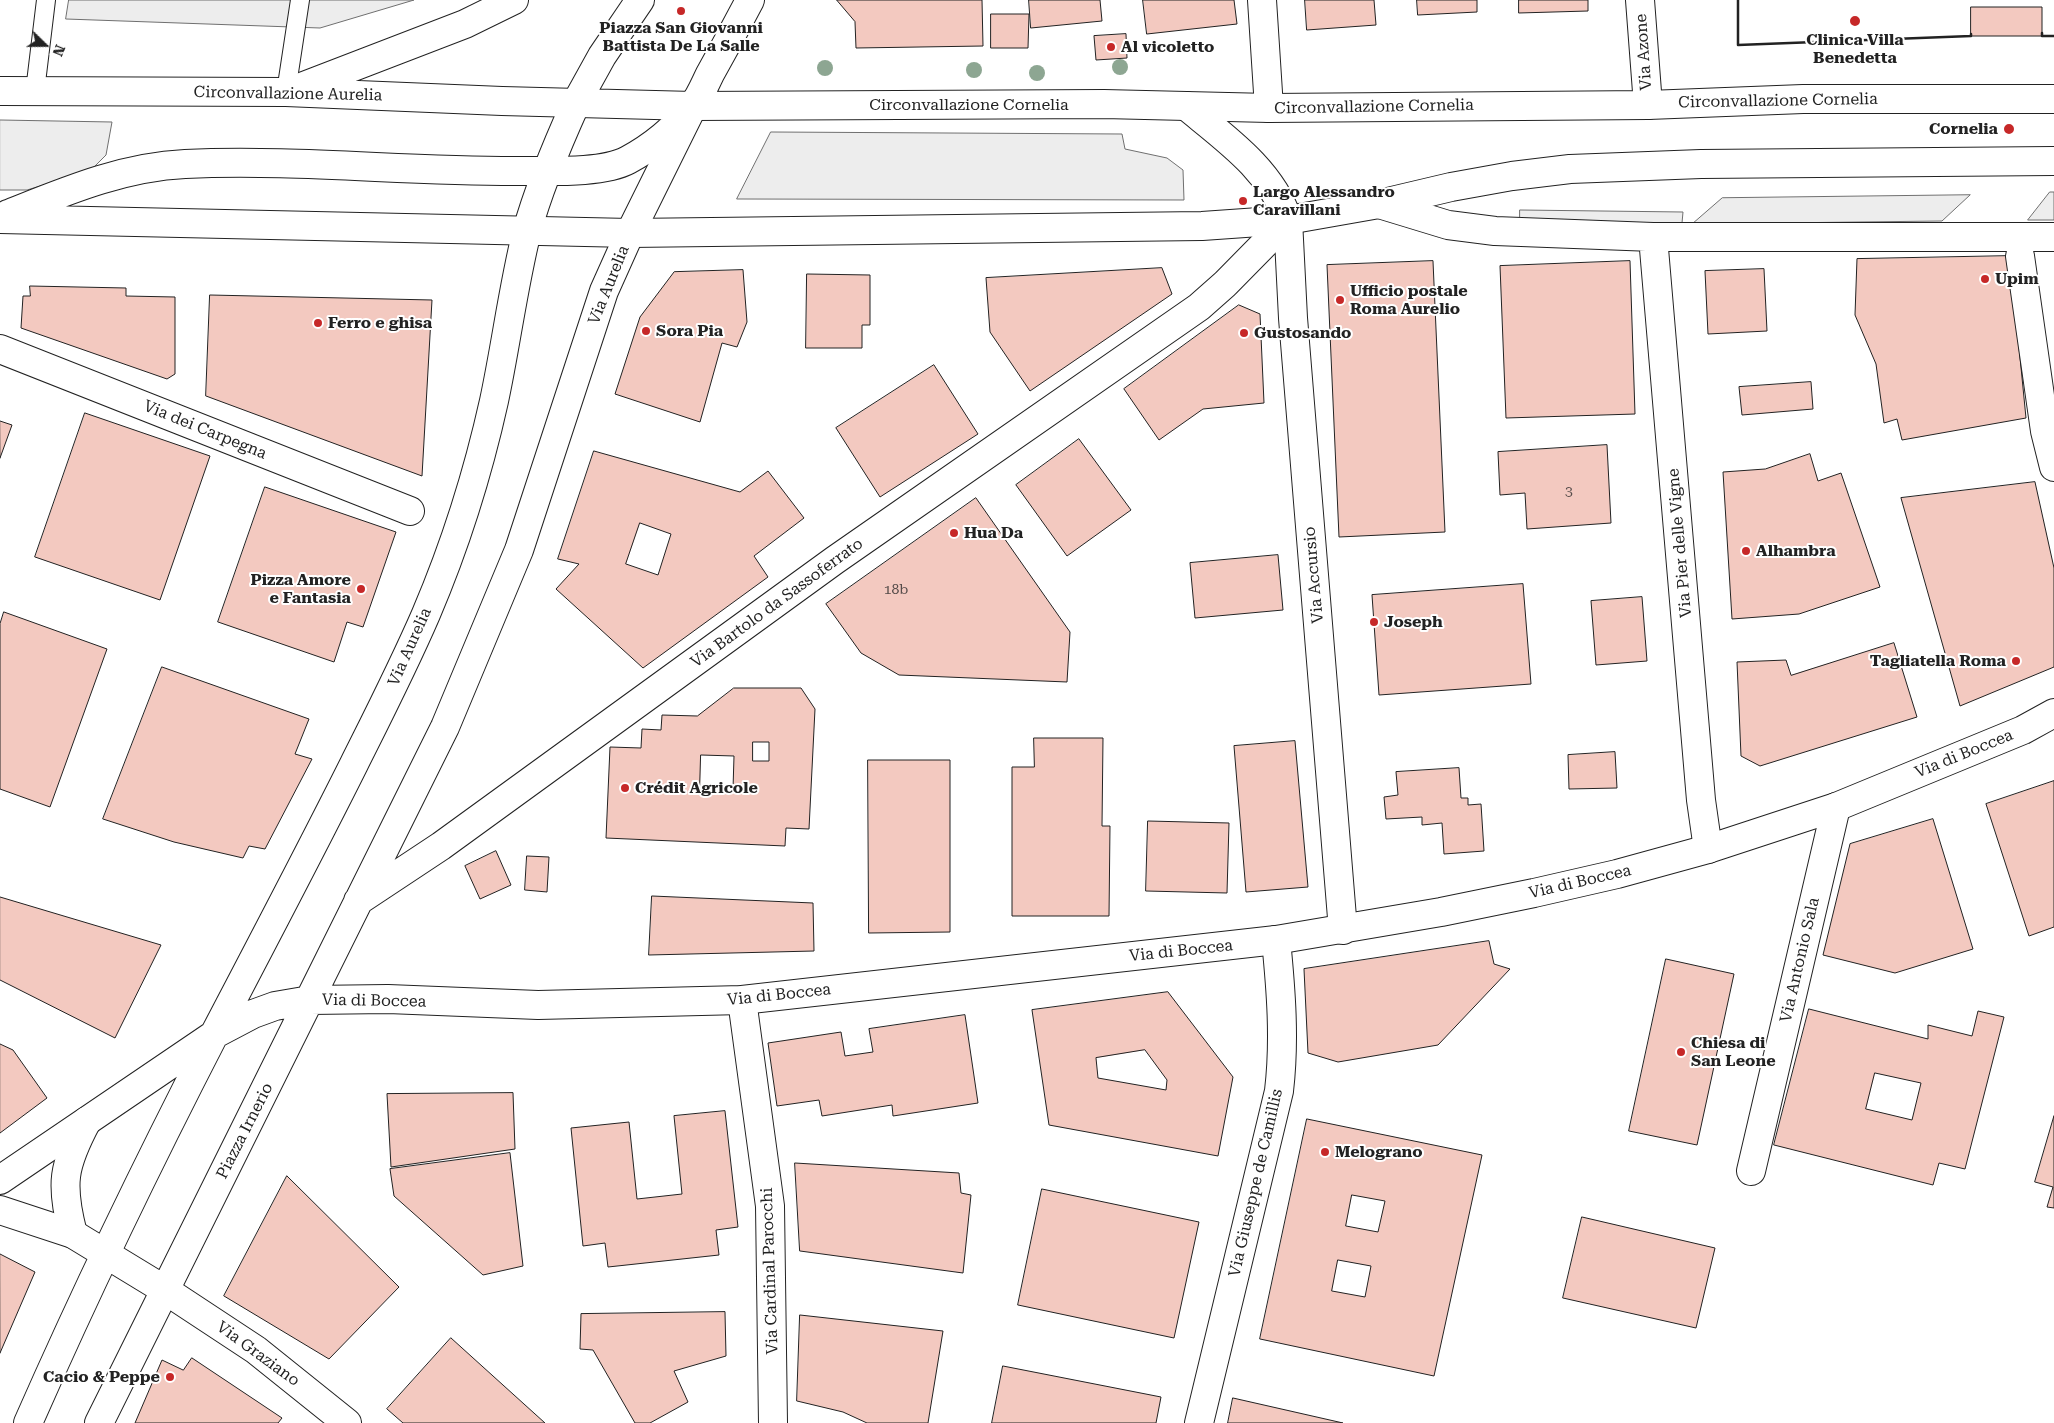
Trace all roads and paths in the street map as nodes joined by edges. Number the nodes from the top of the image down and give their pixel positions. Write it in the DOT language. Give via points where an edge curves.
graph roads {
  1 [pos="46,0"];
  2 [pos="300,0"];
  3 [pos="514,0"];
  4 [pos="640,0"];
  5 [pos="750,0"];
  6 [pos="1262,0"];
  7 [pos="1640,0"];
  8 [pos="0,91"];
  9 [pos="34,91"];
  10 [pos="286,92"];
  11 [pos="2054,99"];
  12 [pos="576,103"];
  13 [pos="1648,105"];
  14 [pos="693,106"];
  15 [pos="1186,106"];
  16 [pos="1269,108"];
  17 [pos="2054,161"];
  18 [pos="546,171"];
  19 [pos="1379,204"];
  20 [pos="0,218"];
  21 [pos="1288,220"];
  22 [pos="527,232"];
  23 [pos="630,233"];
  24 [pos="1653,237"];
  25 [pos="2054,237"];
  26 [pos="2020,256"];
  27 [pos="0,349"];
  28 [pos="2054,467"];
  29 [pos="410,511"];
  30 [pos="2054,713"];
  31 [pos="2054,724"];
  32 [pos="2023,730"];
  33 [pos="1836,807"];
  34 [pos="1708,849"];
  35 [pos="357,902"];
  36 [pos="1343,930"];
  37 [pos="1276,940"];
  38 [pos="310,1000"];
  39 [pos="742,1000"];
  40 [pos="215,1034"];
  41 [pos="88,1121"];
  42 [pos="1751,1171"];
  43 [pos="0,1180"];
  44 [pos="0,1210"];
  45 [pos="73,1234"];
  46 [pos="104,1253"];
  47 [pos="165,1290"];
  48 [pos="28,1423"];
  49 [pos="99,1423"];
  50 [pos="347,1423"];
  51 [pos="774,1423"];
  52 [pos="1199,1423"];
  1 -- 9 [label="lane"];
  2 -- 10 [label="lane"];
  3 -- 10 [label="main road" via="465,24"];
  4 -- 12 [label="main road" via="602,56"];
  5 -- 14 [label="main road"];
  6 -- 16 [label="main road"];
  7 -- 13 [label="main road, Via Azone"];
  8 -- 9 [label="main road, Circonvallazione Aurelia"];
  9 -- 10 [label="main road, Circonvallazione Aurelia"];
  10 -- 12 [label="main road, Circonvallazione Aurelia"];
  11 -- 13 [label="main road, Circonvallazione Cornelia" via="1802,99"];
  12 -- 14 [label="main road"];
  12 -- 18 [label="main road"];
  13 -- 16 [label="main road, Circonvallazione Cornelia"];
  14 -- 15 [label="main road, Circonvallazione Cornelia"];
  14 -- 18 [label="main road" via="652,144 625,162 603,168"];
  14 -- 23 [label="main road"];
  15 -- 16 [label="main road, Circonvallazione Cornelia"];
  15 -- 21 [label="main road" via="1250,160 1277,195"];
  17 -- 19 [label="main road" via="1585,168 1512,176"];
  18 -- 20 [label="main road" via="470,172 242,163 157,166 85,184"];
  18 -- 22 [label="main road"];
  19 -- 21 [label="main road"];
  19 -- 24 [label="main road" via="1422,218 1470,228"];
  20 -- 22 [label="main road"];
  21 -- 23 [label="main road" via="1202,226"];
  21 -- 35 [label="main road, Via Bartolo da Sassoferrato" via="1199,307 835,560 441,846"];
  21 -- 36 [label="main road, Via Accursio"];
  22 -- 23 [label="main road"];
  22 -- 40 [label="main road, Via Aurelia" via="480,456 427,612 393,687"];
  23 -- 35 [label="main road, Via Aurelia" via="604,291 519,550 483,640 445,727"];
  24 -- 25 [label="main road"];
  24 -- 34 [label="main road, Via Pier delle Vigne" via="1699,780"];
  26 -- 28 [label="main road" via="2045,431"];
  27 -- 29 [label="main road, Via dei Carpegna"];
  30 -- 32 [label="main road"];
  31 -- 32 [label="main road"];
  32 -- 33 [label="main road, Via di Boccea"];
  33 -- 34 [label="main road, Via di Boccea"];
  33 -- 42 [label="main road, Via Antonio Sala"];
  34 -- 36 [label="main road, Via di Boccea" via="1578,883"];
  35 -- 38 [label="main road, Via Aurelia"];
  36 -- 37 [label="main road, Via di Boccea"];
  37 -- 39 [label="main road, Via di Boccea"];
  37 -- 52 [label="main road, Via Giuseppe de Camillis" via="1283,1027 1279,1091"];
  38 -- 39 [label="main road, Via di Boccea" via="388,999 538,1005"];
  38 -- 40 [label="main road" via="260,1011"];
  38 -- 47 [label="main road, Piazza Irnerio"];
  39 -- 51 [label="main road, Via Cardinal Parocchi" via="770,1206"];
  40 -- 41 [label="main road"];
  40 -- 46 [label="main road"];
  41 -- 43 [label="main road"];
  41 -- 45 [label="main road" via="74,1146 64,1185"];
  44 -- 45 [label="main road"];
  45 -- 46 [label="main road"];
  46 -- 47 [label="main road"];
  46 -- 48 [label="main road"];
  47 -- 49 [label="main road, Piazza Irnerio"];
  47 -- 50 [label="main road, Via Graziano" via="256,1350"];
}
